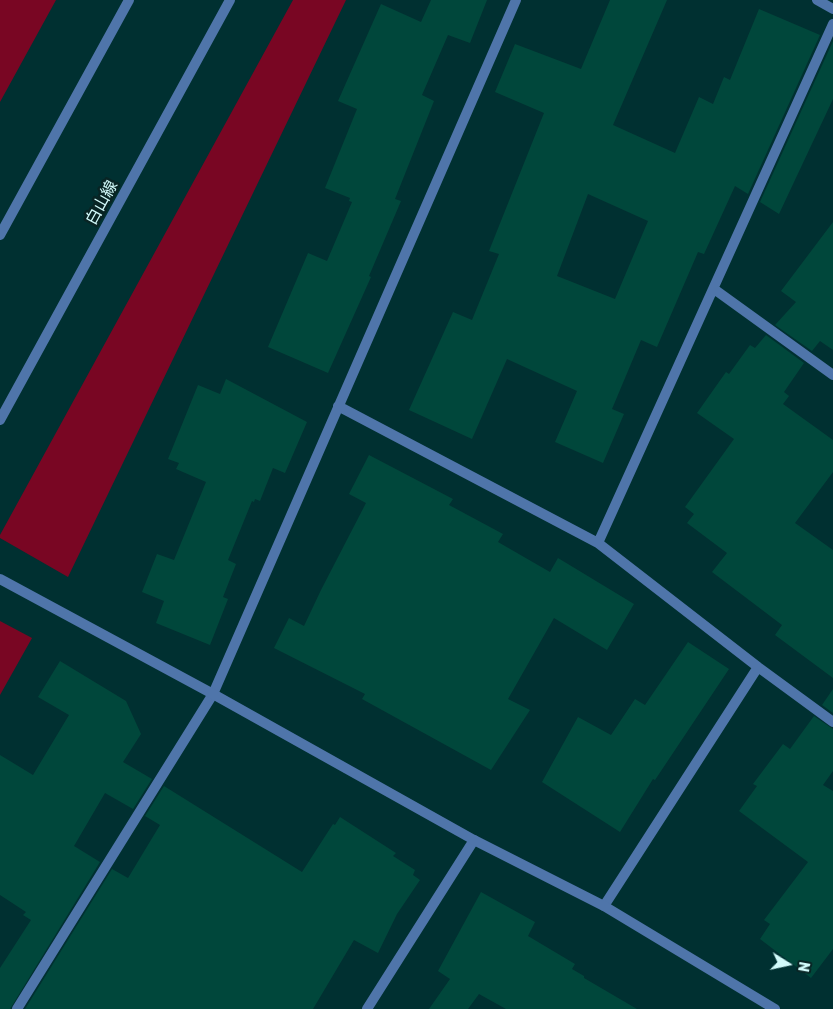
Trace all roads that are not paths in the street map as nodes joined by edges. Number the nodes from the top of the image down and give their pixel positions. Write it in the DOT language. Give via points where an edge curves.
graph roads {
  1 [pos="128,0"];
  2 [pos="230,0"];
  3 [pos="516,0"];
  4 [pos="817,0"];
  5 [pos="833,9"];
  6 [pos="833,24"];
  7 [pos="0,235"];
  8 [pos="714,290"];
  9 [pos="833,374"];
  10 [pos="338,406"];
  11 [pos="0,420"];
  12 [pos="598,542"];
  13 [pos="0,579"];
  14 [pos="758,667"];
  15 [pos="213,694"];
  16 [pos="833,722"];
  17 [pos="474,840"];
  18 [pos="604,906"];
  19 [pos="17,1009"];
  20 [pos="367,1009"];
  21 [pos="775,1009"];
  1 -- 7 [label="street"];
  2 -- 11 [label="street, 白山線"];
  3 -- 10 [label="street"];
  4 -- 5 [label="street"];
  6 -- 8 [label="street"];
  8 -- 9 [label="street"];
  8 -- 12 [label="street"];
  10 -- 12 [label="street"];
  10 -- 15 [label="street"];
  12 -- 14 [label="street"];
  13 -- 15 [label="street"];
  14 -- 16 [label="street"];
  14 -- 18 [label="street"];
  15 -- 17 [label="street"];
  15 -- 19 [label="street"];
  17 -- 18 [label="street"];
  17 -- 20 [label="street"];
  18 -- 21 [label="street"];
}
